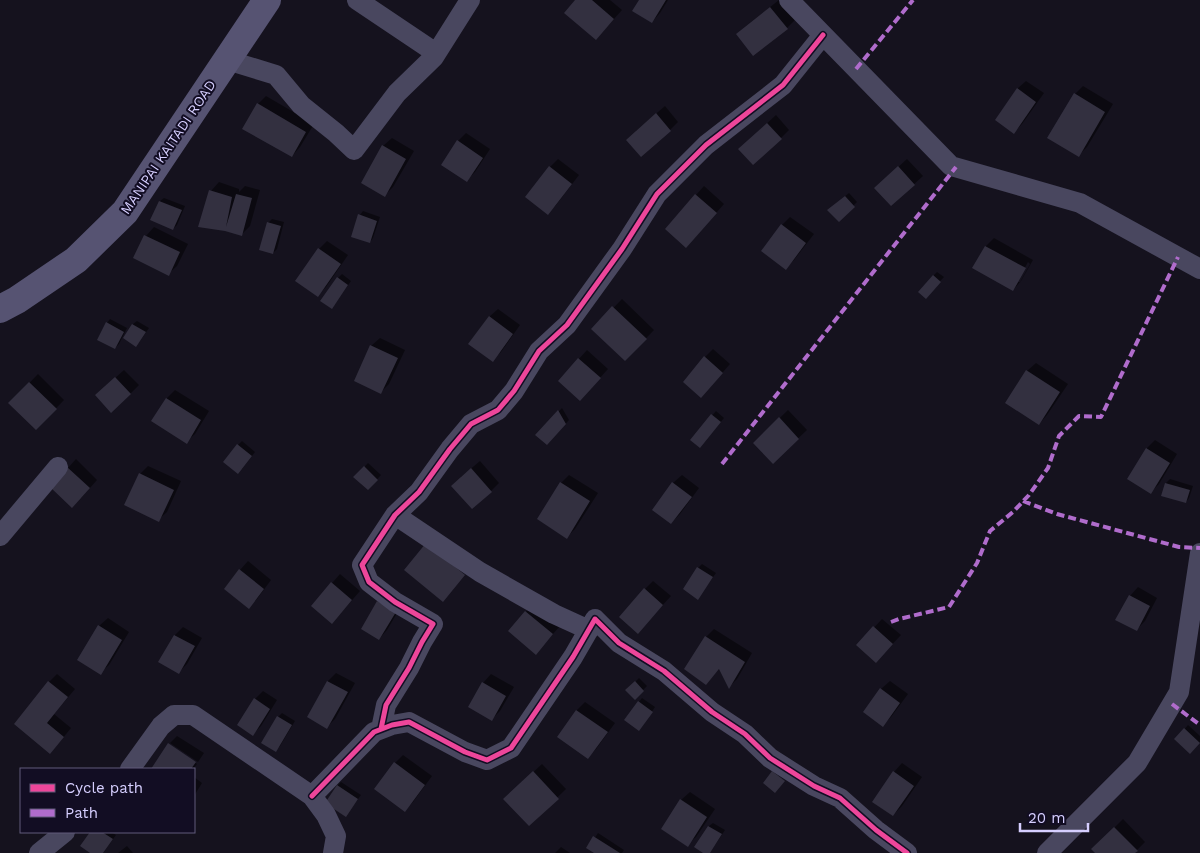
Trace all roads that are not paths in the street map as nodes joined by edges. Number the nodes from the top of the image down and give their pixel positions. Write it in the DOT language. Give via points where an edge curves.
graph roads {
  1 [pos="267,0"];
  2 [pos="357,0"];
  3 [pos="470,0"];
  4 [pos="789,0"];
  5 [pos="823,34"];
  6 [pos="436,53"];
  7 [pos="226,60"];
  8 [pos="1200,269"];
  9 [pos="0,309"];
  10 [pos="58,467"];
  11 [pos="395,515"];
  12 [pos="0,536"];
  13 [pos="1200,552"];
  14 [pos="589,630"];
  15 [pos="380,730"];
  16 [pos="131,768"];
  17 [pos="312,796"];
  18 [pos="64,833"];
  19 [pos="40,853"];
  20 [pos="333,853"];
  21 [pos="907,853"];
  22 [pos="1047,853"];
  1 -- 7 [label="main road, MANIPAI KAITADI ROAD"];
  2 -- 6 [label="street"];
  3 -- 6 [label="street"];
  4 -- 5 [label="street"];
  5 -- 8 [label="street" via="951,166 1080,204"];
  5 -- 11 [label="street" via="783,85 706,145 657,194 567,325 539,351 498,410 471,424 419,492"];
  6 -- 7 [label="street" via="396,93 354,150 302,105 276,75"];
  7 -- 9 [label="main road, MANIPAI KAITADI ROAD" via="125,212 76,260"];
  10 -- 12 [label="street"];
  11 -- 14 [label="street" via="480,572"];
  11 -- 15 [label="street" via="362,564 369,582 433,624 386,704"];
  13 -- 22 [label="street" via="1179,692 1137,763"];
  14 -- 15 [label="street" via="511,748 487,760 464,752 410,722"];
  14 -- 21 [label="street" via="595,619 619,643 664,671 712,712 745,734 770,758 840,798"];
  15 -- 17 [label="street" via="374,732"];
  16 -- 17 [label="street" via="161,726 174,714 193,715"];
  17 -- 20 [label="street" via="336,836"];
  18 -- 19 [label="street"];
}
